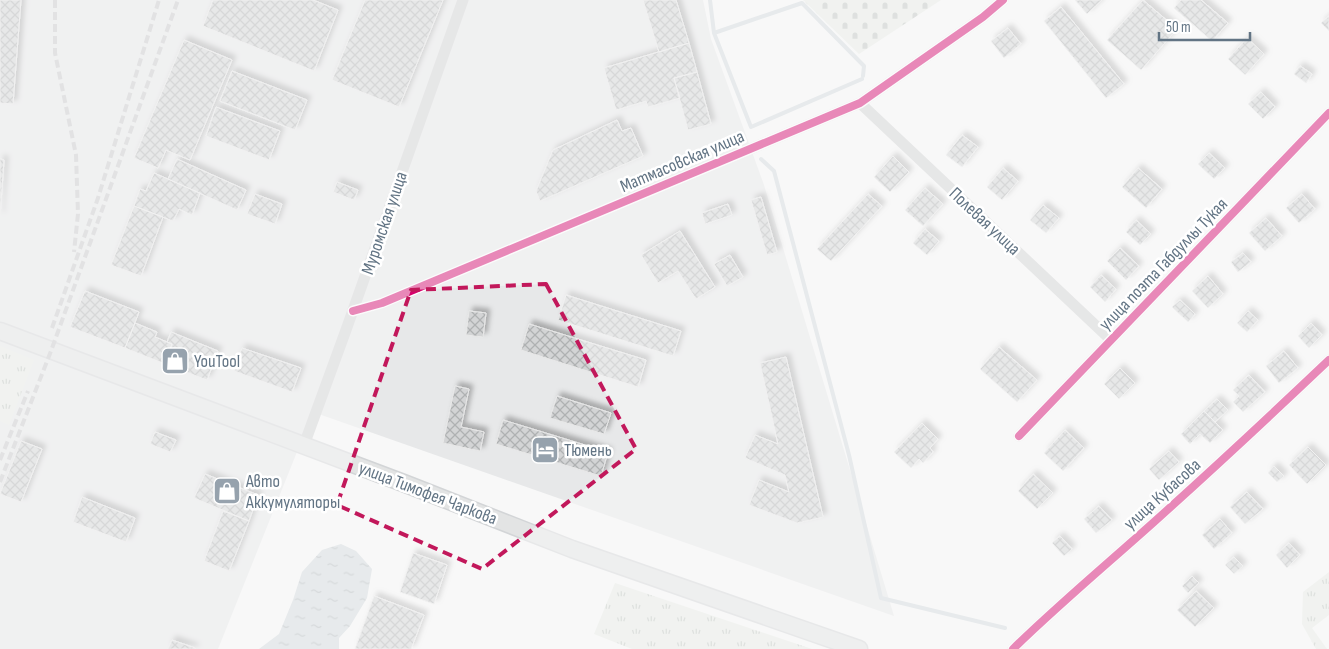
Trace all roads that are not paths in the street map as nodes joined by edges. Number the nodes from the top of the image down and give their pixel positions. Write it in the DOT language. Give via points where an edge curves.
graph roads {
  1 [pos="463,0"];
  2 [pos="1003,0"];
  3 [pos="860,103"];
  4 [pos="1329,113"];
  5 [pos="353,312"];
  6 [pos="0,331"];
  7 [pos="1110,339"];
  8 [pos="1329,360"];
  9 [pos="1019,436"];
  10 [pos="304,445"];
  11 [pos="859,649"];
  12 [pos="1013,649"];
  1 -- 5 [label="street, Муромская улица"];
  2 -- 3 [label="street, Матмасовская улица"];
  3 -- 5 [label="street, Матмасовская улица" via="382,303"];
  3 -- 7 [label="street, Полевая улица"];
  4 -- 7 [label="street, улица поэта Габдуллы Тукая"];
  5 -- 10 [label="street, Муромская улица"];
  6 -- 10 [label="main road, улица Тимофея Чаркова"];
  7 -- 9 [label="street, улица поэта Габдуллы Тукая"];
  8 -- 12 [label="street, улица Кубасова"];
  10 -- 11 [label="main road, улица Тимофея Чаркова" via="572,548"];
}
